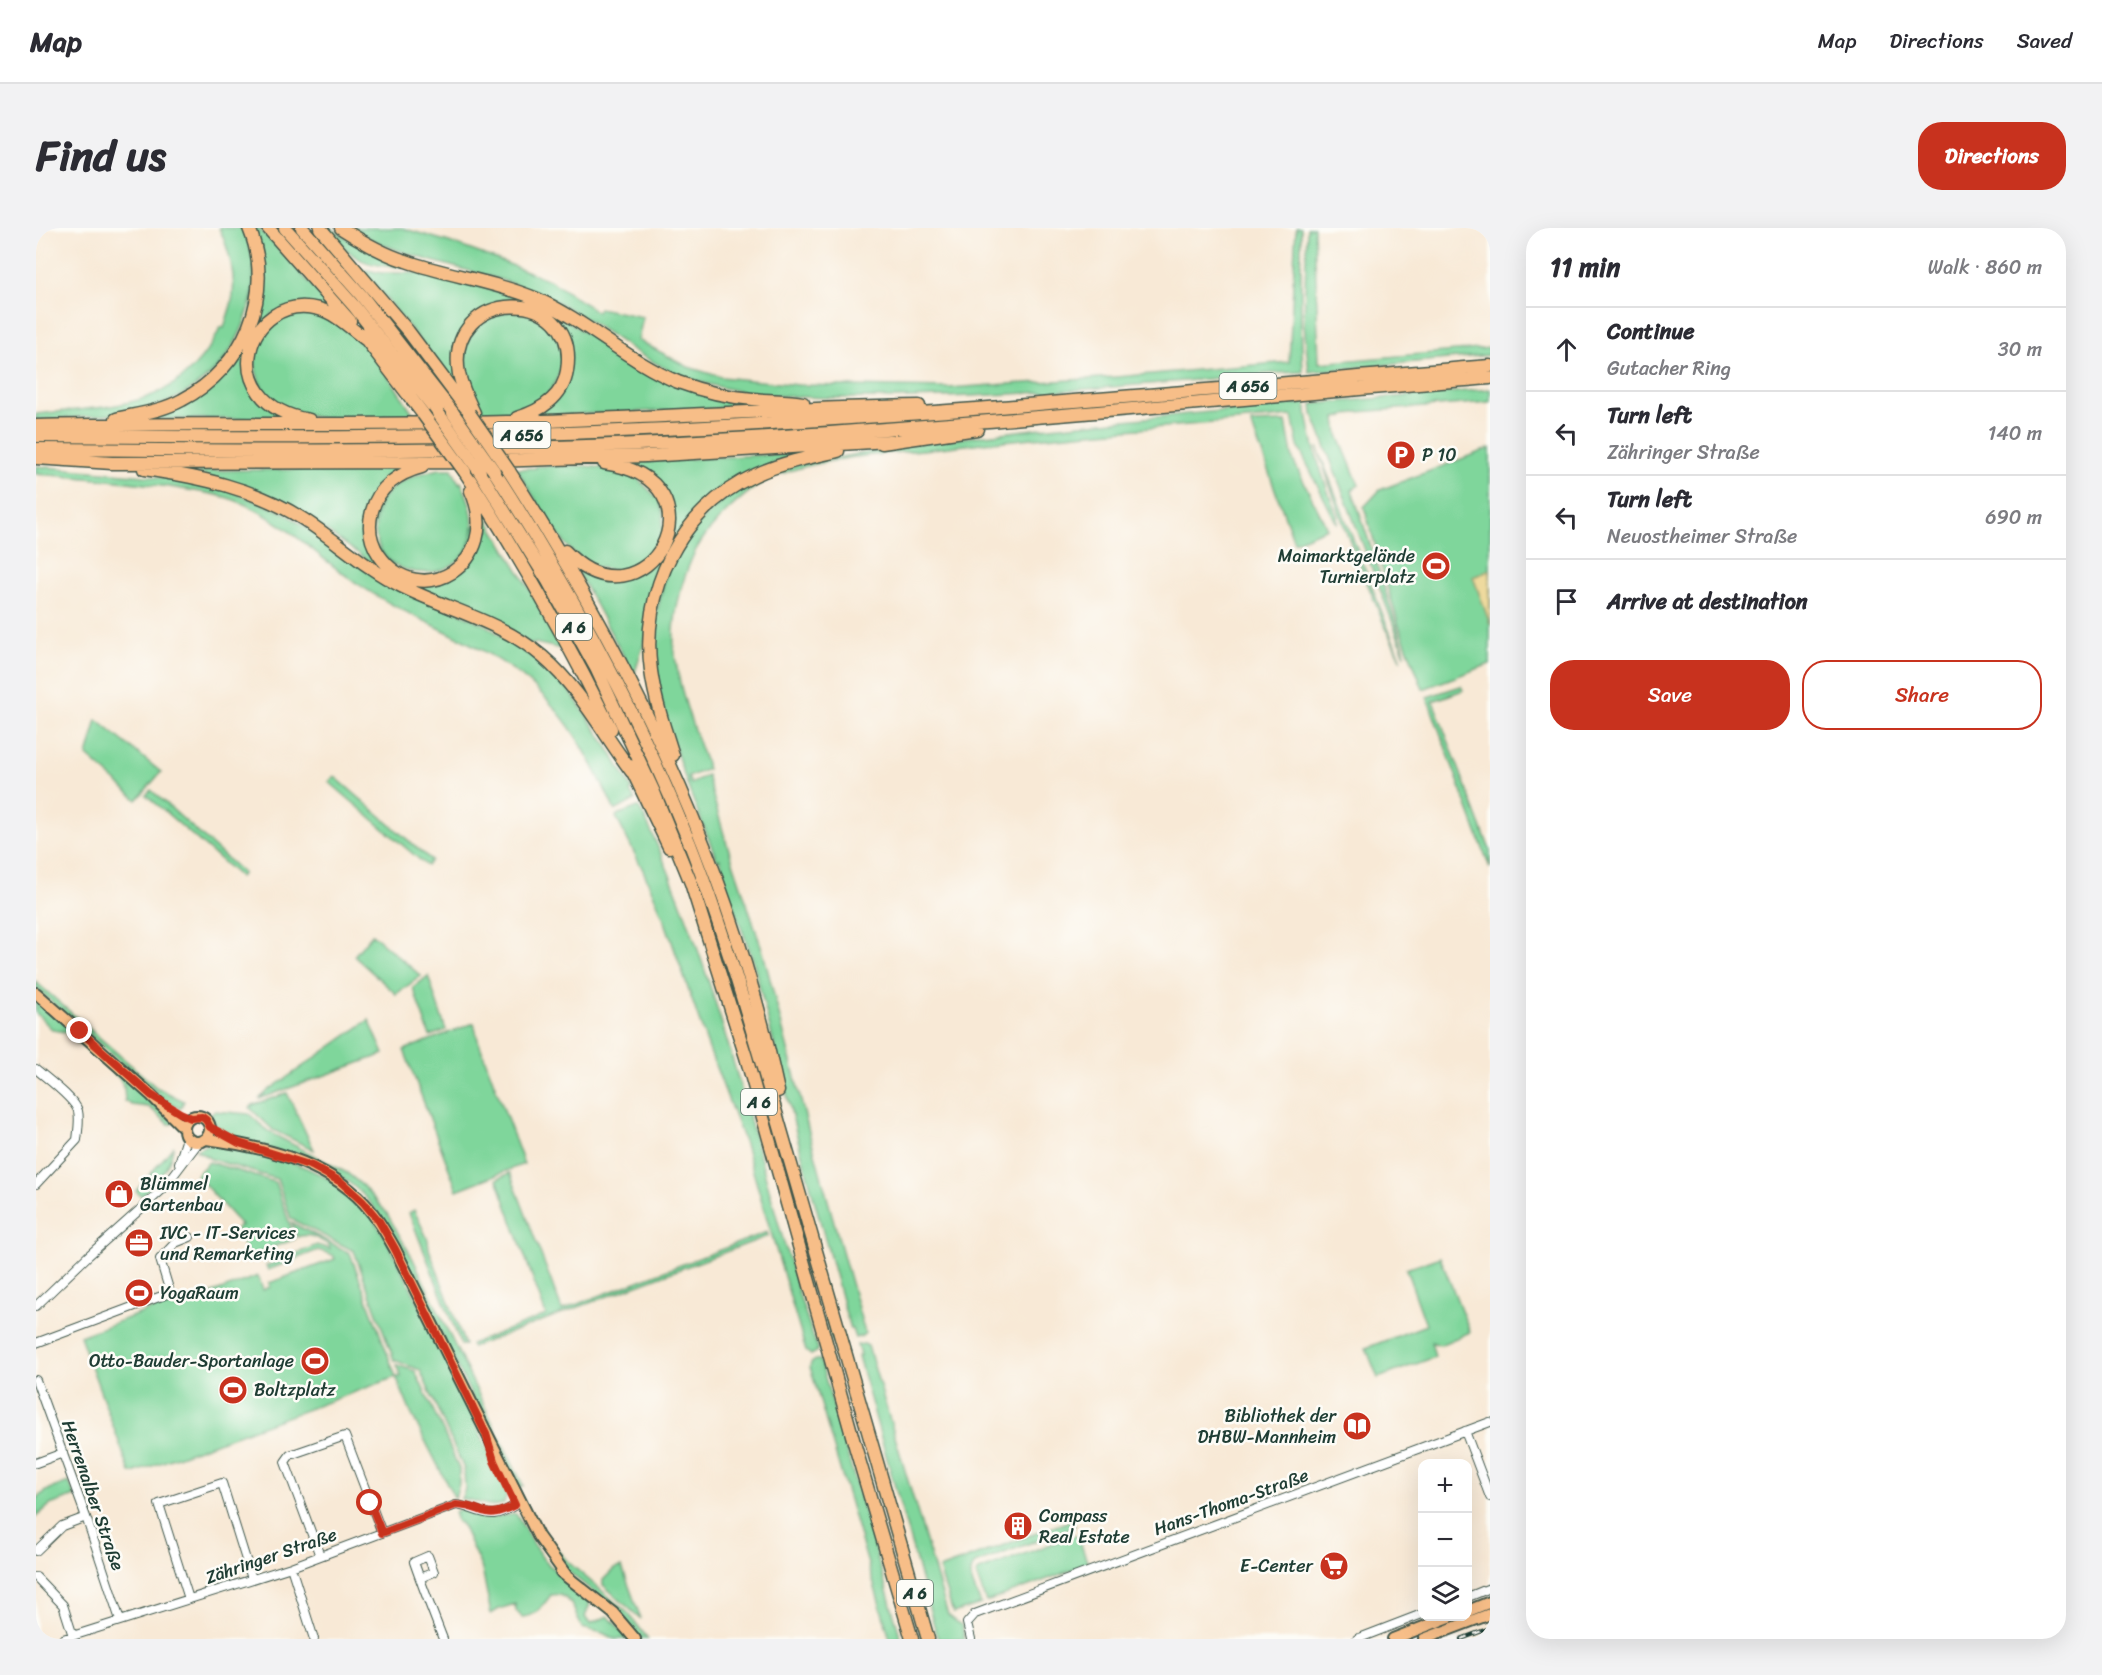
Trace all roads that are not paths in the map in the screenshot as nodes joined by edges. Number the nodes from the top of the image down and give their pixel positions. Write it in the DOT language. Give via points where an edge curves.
graph roads {
  1 [pos="249,228"];
  2 [pos="268,228"];
  3 [pos="285,228"];
  4 [pos="302,228"];
  5 [pos="320,228"];
  6 [pos="341,228"];
  7 [pos="365,339"];
  8 [pos="1490,366"];
  9 [pos="1490,378"];
  10 [pos="1006,406"];
  11 [pos="825,407"];
  12 [pos="472,413"];
  13 [pos="1022,418"];
  14 [pos="504,422"];
  15 [pos="94,424"];
  16 [pos="337,425"];
  17 [pos="36,426"];
  18 [pos="36,436"];
  19 [pos="888,441"];
  20 [pos="36,449"];
  21 [pos="36,458"];
  22 [pos="579,459"];
  23 [pos="112,463"];
  24 [pos="439,463"];
  25 [pos="465,472"];
  26 [pos="550,534"];
  27 [pos="632,772"];
  28 [pos="663,790"];
  29 [pos="36,993"];
  30 [pos="36,1069"];
  31 [pos="151,1095"];
  32 [pos="191,1118"];
  33 [pos="210,1127"];
  34 [pos="185,1133"];
  35 [pos="202,1141"];
  36 [pos="239,1143"];
  37 [pos="176,1170"];
  38 [pos="36,1184"];
  39 [pos="190,1237"];
  40 [pos="36,1306"];
  41 [pos="36,1343"];
  42 [pos="36,1380"];
  43 [pos="1490,1422"];
  44 [pos="1465,1431"];
  45 [pos="63,1453"];
  46 [pos="36,1464"];
  47 [pos="1490,1497"];
  48 [pos="518,1504"];
  49 [pos="86,1517"];
  50 [pos="382,1533"];
  51 [pos="36,1551"];
  52 [pos="320,1556"];
  53 [pos="291,1567"];
  54 [pos="36,1577"];
  55 [pos="420,1578"];
  56 [pos="252,1579"];
  57 [pos="1490,1588"];
  58 [pos="1472,1595"];
  59 [pos="189,1599"];
  60 [pos="1490,1602"];
  61 [pos="1472,1609"];
  62 [pos="1490,1614"];
  63 [pos="1418,1616"];
  64 [pos="120,1620"];
  65 [pos="1441,1621"];
  66 [pos="73,1636"];
  67 [pos="63,1639"];
  68 [pos="314,1639"];
  69 [pos="443,1639"];
  70 [pos="635,1639"];
  71 [pos="912,1639"];
  72 [pos="928,1639"];
  73 [pos="970,1639"];
  74 [pos="1357,1639"];
  75 [pos="1393,1639"];
  76 [pos="1424,1639"];
  1 -- 15 [label="highway" via="257,259 258,295 249,327 229,362 205,386 174,404"];
  2 -- 7 [label="highway"];
  3 -- 28 [label="highway, A 6, bridge" via="354,306 480,472 573,626"];
  4 -- 28 [label="highway, A 6, bridge" via="361,294 494,471 579,610 631,711"];
  5 -- 12 [label="highway"];
  6 -- 11 [label="highway" via="403,261 537,300 676,381 738,398"];
  7 -- 16 [label="highway" via="329,312 296,307 270,318 252,343 250,371 265,400 289,415"];
  7 -- 25 [label="highway, bridge"];
  8 -- 10 [label="highway, A 656"];
  9 -- 13 [label="highway, A 656"];
  10 -- 11 [label="highway" via="975,403"];
  10 -- 18 [label="highway, A 656" via="521,435"];
  11 -- 14 [label="highway"];
  12 -- 14 [label="highway" via="459,372 458,355 466,333 496,308 530,308 554,323 563,337 568,356 566,376 543,407"];
  12 -- 26 [label="highway, bridge"];
  13 -- 19 [label="highway" via="988,428"];
  13 -- 20 [label="highway, A 656" via="859,431 527,448"];
  14 -- 16 [label="highway"];
  15 -- 16 [label="highway"];
  15 -- 17 [label="highway"];
  19 -- 22 [label="highway"];
  19 -- 28 [label="highway" via="795,461 750,477 704,511 672,552 655,596 649,637 654,686 677,769"];
  21 -- 23 [label="highway"];
  22 -- 24 [label="highway"];
  22 -- 26 [label="highway" via="623,466 654,483 668,512 665,544 642,569 608,576 583,567"];
  23 -- 24 [label="highway"];
  23 -- 27 [label="highway" via="204,479 257,495 305,520 387,579 514,636 569,682"];
  24 -- 25 [label="highway" via="396,478 381,492 373,507 370,524 376,549 388,565 405,576 423,580 444,576 472,553 479,518"];
  25 -- 27 [label="highway" via="561,630"];
  26 -- 28 [label="highway" via="635,689"];
  27 -- 28 [label="highway"];
  28 -- 71 [label="highway, A 6" via="746,1057"];
  28 -- 72 [label="highway, A 6" via="690,846 734,970"];
  29 -- 31 [label="main road"];
  30 -- 38 [label="street" via="74,1104 78,1116 77,1140"];
  31 -- 32 [label="main road"];
  31 -- 34 [label="main road"];
  32 -- 33 [label="main road" via="202,1117"];
  32 -- 34 [label="main road"];
  33 -- 35 [label="main road"];
  33 -- 36 [label="main road"];
  34 -- 35 [label="main road"];
  34 -- 37 [label="street"];
  35 -- 36 [label="main road"];
  35 -- 37 [label="street"];
  36 -- 48 [label="main road" via="312,1166 341,1182 379,1221"];
  37 -- 40 [label="street" via="163,1189"];
  39 -- 41 [label="street" via="176,1243 160,1259 167,1294"];
  42 -- 45 [label="street, Herrenalber Straße"];
  43 -- 44 [label="street, Hans-Thoma-Straße"];
  44 -- 47 [label="street"];
  44 -- 73 [label="street, Hans-Thoma-Straße" via="975,1614 967,1623"];
  45 -- 46 [label="street"];
  45 -- 49 [label="street, Herrenalber Straße"];
  48 -- 50 [label="street, Zähringer Straße" via="494,1514 456,1505"];
  48 -- 70 [label="main road" via="544,1556 613,1613"];
  49 -- 51 [label="street" via="62,1526"];
  49 -- 64 [label="street, Herrenalber Straße"];
  50 -- 52 [label="street, Zähringer Straße"];
  50 -- 52 [label="street" via="345,1436 290,1455 285,1462"];
  52 -- 53 [label="street, Zähringer Straße"];
  53 -- 56 [label="street, Zähringer Straße"];
  53 -- 68 [label="street"];
  54 -- 66 [label="street" via="63,1605"];
  55 -- 69 [label="street"];
  56 -- 59 [label="street, Zähringer Straße"];
  56 -- 59 [label="street" via="222,1483 159,1504"];
  57 -- 58 [label="street"];
  59 -- 64 [label="street, Zähringer Straße"];
  60 -- 61 [label="main road"];
  62 -- 76 [label="main road"];
  63 -- 74 [label="street"];
  64 -- 66 [label="street, Zähringer Straße"];
  65 -- 75 [label="main road"];
  66 -- 67 [label="street, Zähringer Straße"];
}
